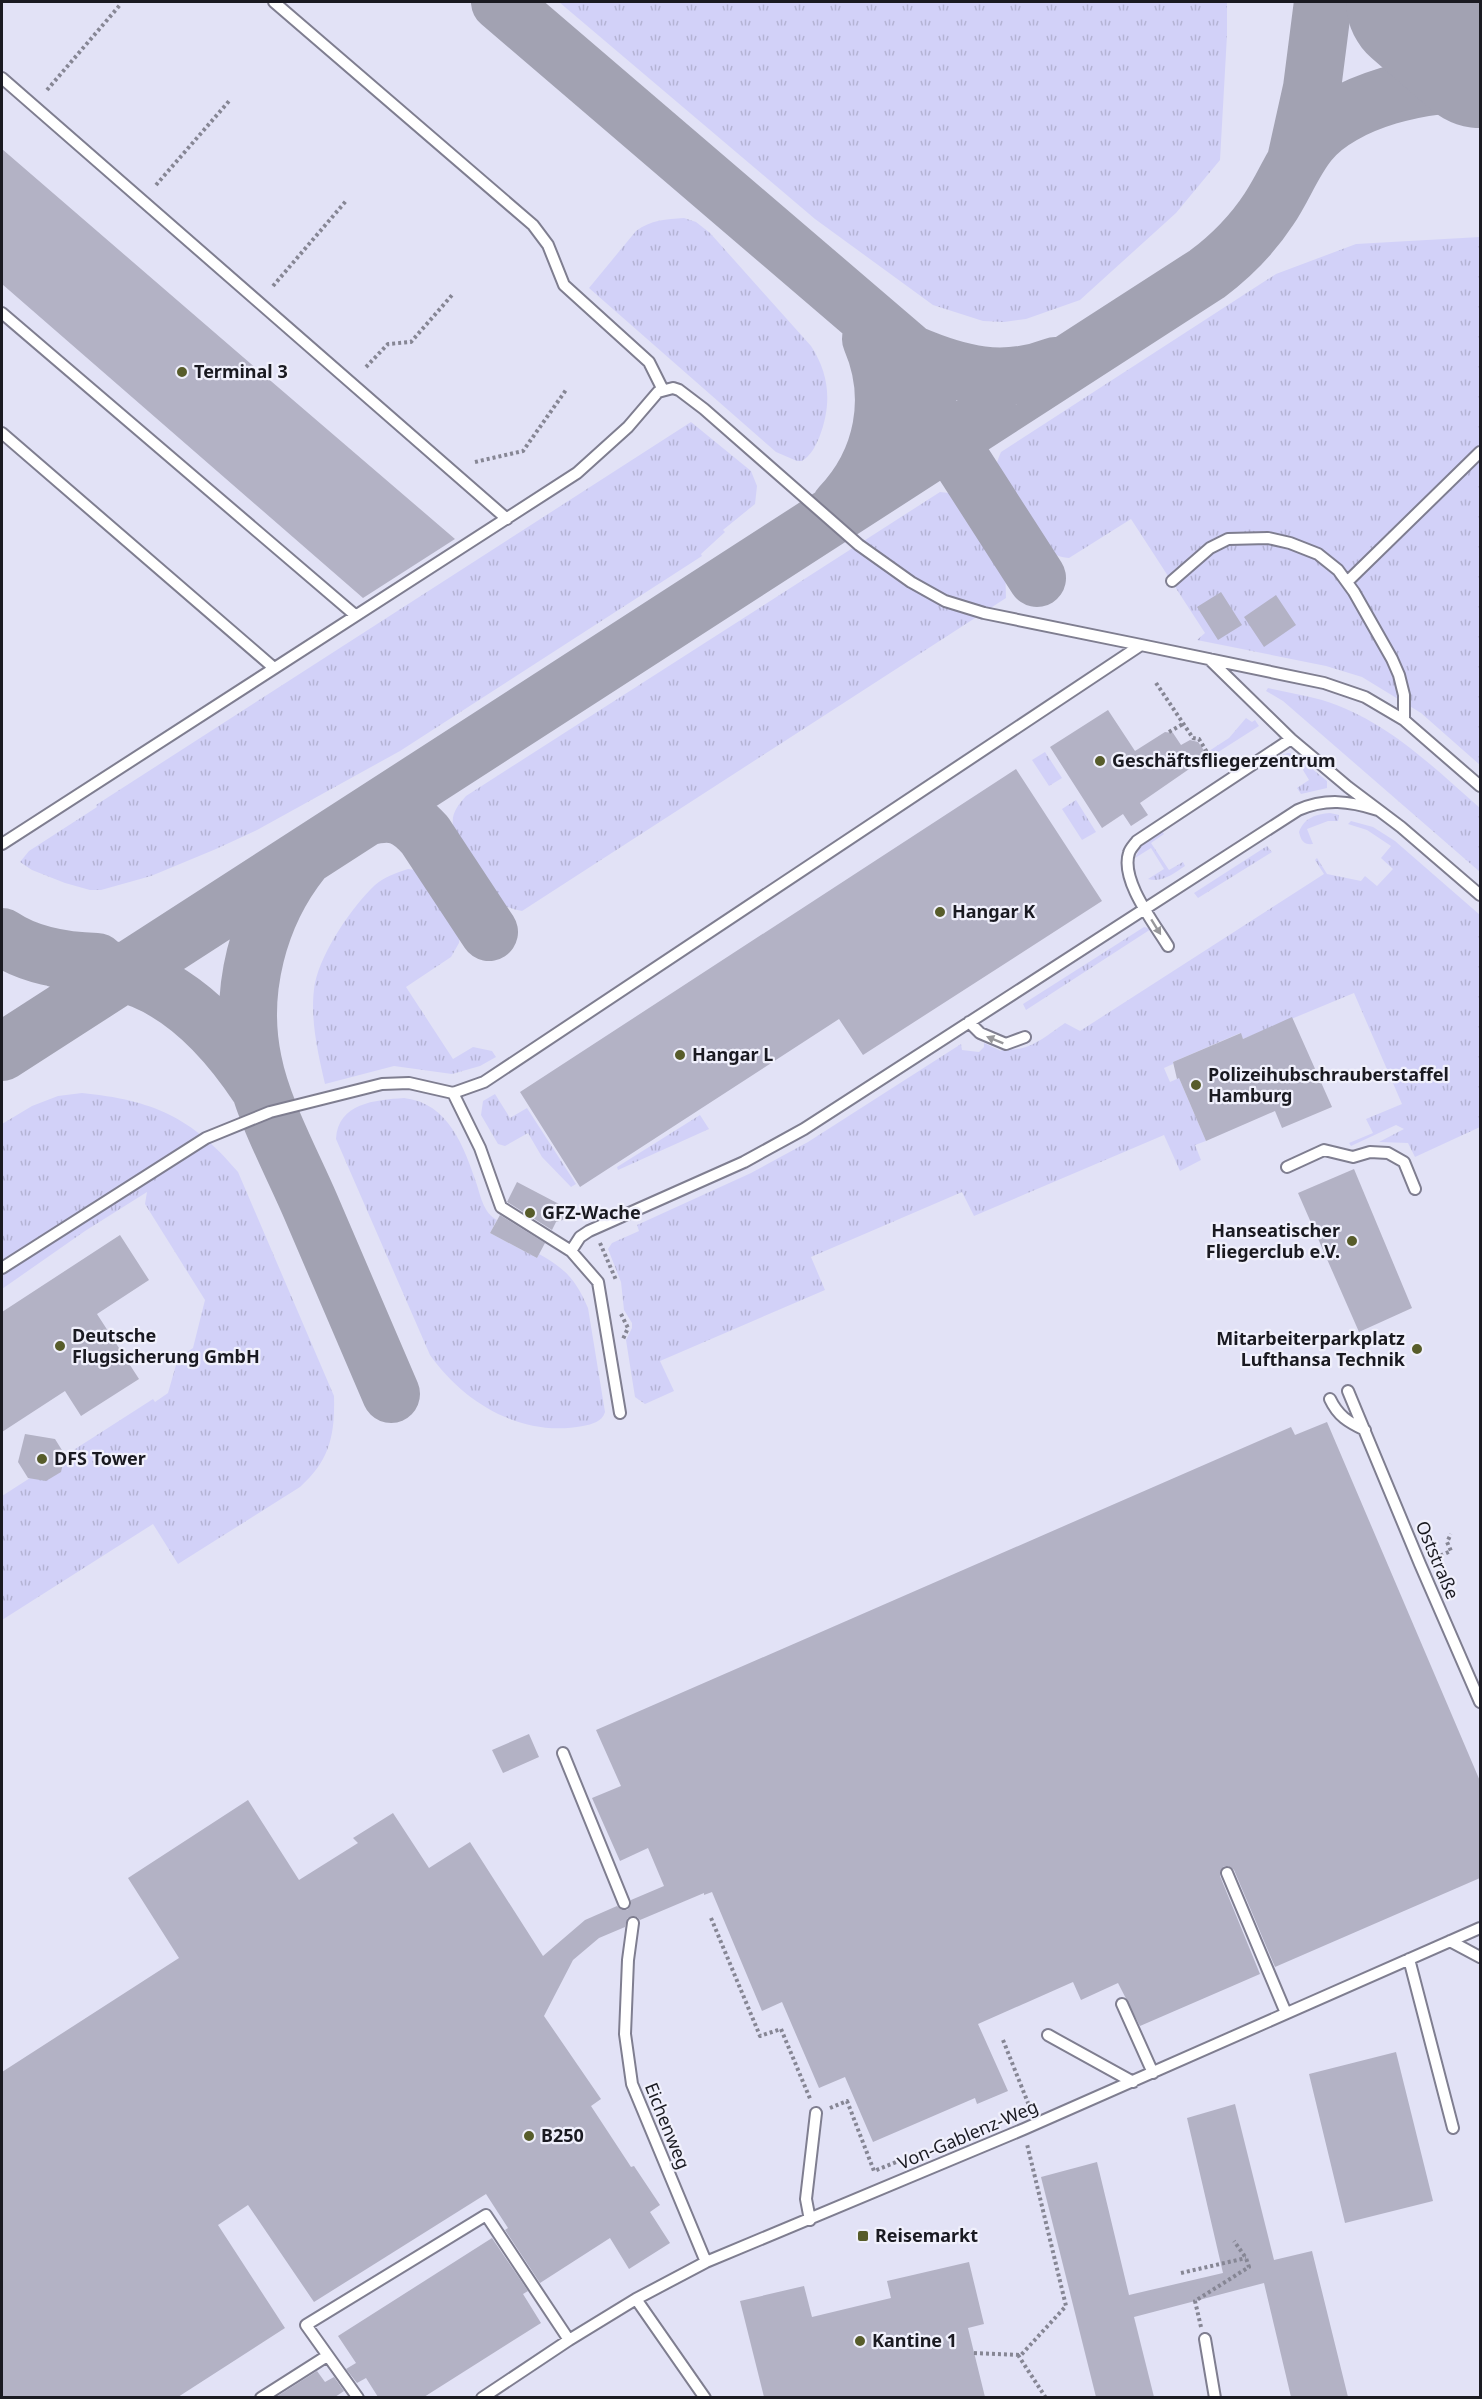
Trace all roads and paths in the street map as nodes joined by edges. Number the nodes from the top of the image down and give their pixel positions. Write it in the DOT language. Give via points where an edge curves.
graph roads {
  1 [pos="274,2"];
  2 [pos="120,5"];
  3 [pos="2,78"];
  4 [pos="47,90"];
  5 [pos="230,100"];
  6 [pos="156,185"];
  7 [pos="346,201"];
  8 [pos="273,286"];
  9 [pos="453,294"];
  10 [pos="2,313"];
  11 [pos="366,367"];
  12 [pos="566,390"];
  13 [pos="663,390"];
  14 [pos="2,433"];
  15 [pos="1480,452"];
  16 [pos="475,462"];
  17 [pos="507,519"];
  18 [pos="1172,581"];
  19 [pos="1347,582"];
  20 [pos="355,615"];
  21 [pos="1141,645"];
  22 [pos="1209,658"];
  23 [pos="274,668"];
  24 [pos="1156,683"];
  25 [pos="1404,720"];
  26 [pos="1183,724"];
  27 [pos="1169,732"];
  28 [pos="1291,739"];
  29 [pos="1225,761"];
  30 [pos="1480,786"];
  31 [pos="1378,810"];
  32 [pos="2,844"];
  33 [pos="1480,895"];
  34 [pos="1145,908"];
  35 [pos="1168,946"];
  36 [pos="969,1022"];
  37 [pos="1025,1037"];
  38 [pos="453,1093"];
  39 [pos="1287,1167"];
  40 [pos="1415,1189"];
  41 [pos="570,1251"];
  42 [pos="2,1268"];
  43 [pos="1348,1391"];
  44 [pos="1330,1399"];
  45 [pos="620,1413"];
  46 [pos="1365,1430"];
  47 [pos="1451,1534"];
  48 [pos="1420,1564"];
  49 [pos="1480,1702"];
  50 [pos="563,1753"];
  51 [pos="1227,1873"];
  52 [pos="624,1903"];
  53 [pos="711,1918"];
  54 [pos="633,1923"];
  55 [pos="1480,1928"];
  56 [pos="1450,1941"];
  57 [pos="1480,1957"];
  58 [pos="1409,1959"];
  59 [pos="1122,2004"];
  60 [pos="1286,2013"];
  61 [pos="1048,2035"];
  62 [pos="1002,2040"];
  63 [pos="1153,2073"];
  64 [pos="1133,2082"];
  65 [pos="1021,2112"];
  66 [pos="816,2113"];
  67 [pos="1453,2128"];
  68 [pos="1024,2129"];
  69 [pos="926,2150"];
  70 [pos="810,2220"];
  71 [pos="1234,2241"];
  72 [pos="1246,2258"];
  73 [pos="706,2262"];
  74 [pos="1181,2273"];
  75 [pos="636,2299"];
  76 [pos="1205,2339"];
  77 [pos="569,2340"];
  78 [pos="974,2353"];
  79 [pos="1018,2355"];
  80 [pos="327,2356"];
  81 [pos="261,2397"];
  82 [pos="358,2397"];
  83 [pos="482,2397"];
  84 [pos="705,2397"];
  85 [pos="1046,2397"];
  86 [pos="1215,2397"];
  1 -- 13 [label="lane" via="533,225 548,245 564,285 649,362"];
  2 -- 4 [label="path"];
  3 -- 17 [label="lane"];
  5 -- 6 [label="path"];
  7 -- 8 [label="path"];
  9 -- 11 [label="path" via="411,342 388,344"];
  10 -- 20 [label="lane"];
  12 -- 16 [label="path" via="523,452"];
  13 -- 17 [label="lane" via="652,397 604,451"];
  13 -- 21 [label="lane" via="673,388 684,393 859,545 945,601 984,613"];
  14 -- 23 [label="lane"];
  15 -- 19 [label="lane"];
  17 -- 20 [label="lane"];
  18 -- 19 [label="lane" via="1210,548 1228,539 1249,537 1290,543 1318,554"];
  19 -- 25 [label="lane" via="1399,675"];
  20 -- 23 [label="lane"];
  21 -- 22 [label="lane"];
  21 -- 38 [label="lane" via="484,1082"];
  22 -- 25 [label="lane" via="1324,683 1365,697"];
  22 -- 28 [label="lane"];
  23 -- 32 [label="lane"];
  24 -- 26 [label="path"];
  25 -- 30 [label="lane"];
  26 -- 27 [label="path"];
  26 -- 29 [label="path" via="1193,738 1199,739 1216,767"];
  28 -- 31 [label="lane"];
  28 -- 34 [label="lane" via="1137,841 1129,853 1128,866"];
  31 -- 33 [label="lane"];
  31 -- 34 [label="lane" via="1341,801 1298,810"];
  34 -- 35 [label="lane, one-way"];
  34 -- 36 [label="lane"];
  37 -- 36 [label="lane, one-way" via="1006,1044 980,1033"];
  36 -- 41 [label="lane" via="804,1129 704,1181 589,1231"];
  38 -- 41 [label="lane" via="480,1148 501,1207"];
  38 -- 42 [label="lane" via="409,1083 382,1084 270,1112 206,1138"];
  39 -- 40 [label="lane" via="1324,1150 1353,1157 1370,1152 1388,1153 1404,1162"];
  41 -- 45 [label="lane" via="598,1282"];
  43 -- 46 [label="lane, Oststraße"];
  44 -- 46 [label="lane" via="1346,1421"];
  46 -- 48 [label="lane, Oststraße"];
  47 -- 48 [label="path" via="1447,1542 1451,1551"];
  48 -- 49 [label="lane, Oststraße"];
  50 -- 52 [label="lane"];
  51 -- 60 [label="lane"];
  53 -- 66 [label="path" via="760,2036 781,2029"];
  54 -- 73 [label="lane, Eichenweg" via="626,2034 632,2084"];
  55 -- 56 [label="lane, Von-Gablenz-Weg"];
  56 -- 57 [label="lane"];
  56 -- 58 [label="lane, Von-Gablenz-Weg"];
  58 -- 60 [label="lane, Von-Gablenz-Weg"];
  58 -- 67 [label="lane"];
  59 -- 63 [label="lane"];
  60 -- 63 [label="lane, Von-Gablenz-Weg"];
  61 -- 64 [label="lane"];
  62 -- 65 [label="path" via="1031,2108"];
  63 -- 64 [label="lane, Von-Gablenz-Weg"];
  64 -- 68 [label="lane, Von-Gablenz-Weg"];
  66 -- 69 [label="path" via="847,2101 874,2171"];
  66 -- 70 [label="lane" via="806,2199"];
  68 -- 70 [label="lane, Von-Gablenz-Weg"];
  68 -- 79 [label="path" via="1066,2306"];
  70 -- 73 [label="lane, Von-Gablenz-Weg"];
  71 -- 72 [label="path"];
  72 -- 74 [label="path"];
  72 -- 76 [label="path" via="1249,2267 1195,2301"];
  73 -- 75 [label="lane, Von-Gablenz-Weg"];
  75 -- 77 [label="lane, Von-Gablenz-Weg"];
  75 -- 84 [label="lane"];
  76 -- 86 [label="lane"];
  77 -- 80 [label="lane" via="486,2215 306,2325"];
  77 -- 83 [label="lane, Von-Gablenz-Weg"];
  78 -- 79 [label="path"];
  79 -- 85 [label="path"];
  80 -- 81 [label="lane"];
  80 -- 82 [label="lane"];
}
